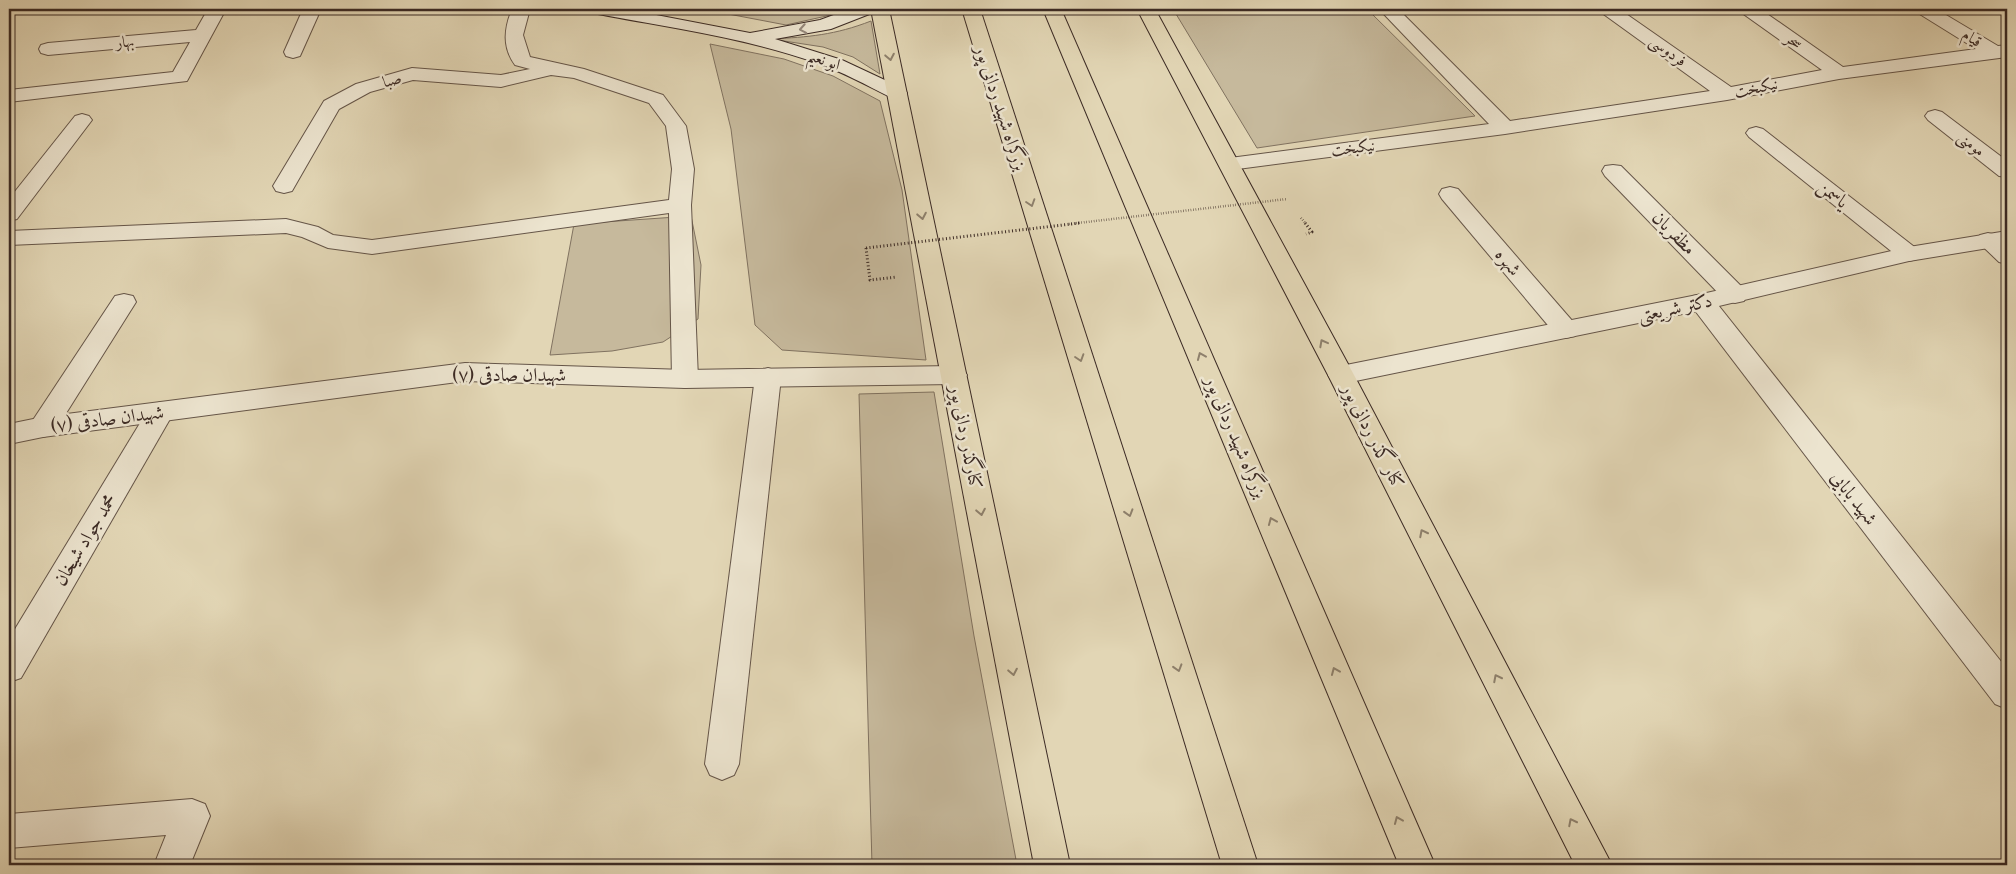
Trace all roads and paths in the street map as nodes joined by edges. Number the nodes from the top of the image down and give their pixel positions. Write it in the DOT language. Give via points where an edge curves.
graph roads {
  1 [pos="216,9"];
  2 [pos="312,9"];
  3 [pos="521,9"];
  4 [pos="598,9"];
  5 [pos="866,9"];
  6 [pos="880,9"];
  7 [pos="951,9"];
  8 [pos="971,9"];
  9 [pos="1052,9"];
  10 [pos="1146,9"];
  11 [pos="1388,9"];
  12 [pos="1608,9"];
  13 [pos="1748,9"];
  14 [pos="1924,9"];
  15 [pos="1061,21"];
  16 [pos="202,35"];
  17 [pos="746,39"];
  18 [pos="979,40"];
  19 [pos="48,49"];
  20 [pos="2001,51"];
  21 [pos="292,52"];
  22 [pos="550,69"];
  23 [pos="1839,73"];
  24 [pos="897,93"];
  25 [pos="1727,94"];
  26 [pos="9,96"];
  27 [pos="1934,116"];
  28 [pos="82,120"];
  29 [pos="1505,128"];
  30 [pos="1756,133"];
  31 [pos="1230,164"];
  32 [pos="1613,171"];
  33 [pos="2007,171"];
  34 [pos="284,186"];
  35 [pos="1450,194"];
  36 [pos="1287,199"];
  37 [pos="680,205"];
  38 [pos="9,214"];
  39 [pos="9,238"];
  40 [pos="1998,239"];
  41 [pos="1909,254"];
  42 [pos="2007,257"];
  43 [pos="870,280"];
  44 [pos="1736,295"];
  45 [pos="124,302"];
  46 [pos="1702,302"];
  47 [pos="1566,330"];
  48 [pos="954,375"];
  49 [pos="1341,375"];
  50 [pos="768,377"];
  51 [pos="685,379"];
  52 [pos="161,412"];
  53 [pos="43,427"];
  54 [pos="9,434"];
  55 [pos="9,668"];
  56 [pos="2007,694"];
  57 [pos="722,764"];
  58 [pos="9,831"];
  59 [pos="172,865"];
  60 [pos="1052,865"];
  61 [pos="1240,865"];
  62 [pos="1418,865"];
  63 [pos="1594,865"];
  1 -- 16 [label="street"];
  2 -- 21 [label="street"];
  3 -- 22 [label="street" via="514,26 514,45 522,61"];
  4 -- 17 [label="street, ابو نعیم"];
  5 -- 17 [label="street, ابو نعیم, one-way" via="824,26"];
  6 -- 24 [label="main road, کنارگذر ردانی پور, one-way"];
  7 -- 18 [label="main road"];
  8 -- 18 [label="main road, بزرگراه شهید ردانی پور"];
  9 -- 15 [label="main road, بزرگراه شهید ردانی پور"];
  10 -- 31 [label="main road, کنار گذر ردانی پور"];
  11 -- 29 [label="street"];
  12 -- 25 [label="street, فردوسی"];
  13 -- 23 [label="street, سحر"];
  14 -- 20 [label="street, قیام"];
  62 -- 15 [label="main road, بزرگراه شهید ردانی پور, one-way"];
  16 -- 19 [label="street, بهار"];
  16 -- 26 [label="street" via="180,76"];
  17 -- 24 [label="street, ابو نعیم" via="814,56"];
  18 -- 61 [label="main road, بزرگراه شهید ردانی پور, one-way"];
  20 -- 23 [label="street, نیکبخت"];
  22 -- 34 [label="street, صبا" via="501,81 412,74 363,88 331,105"];
  22 -- 37 [label="street" via="577,73 656,99 676,126 683,169"];
  23 -- 25 [label="street, نیکبخت"];
  24 -- 48 [label="main road, کنارگذر ردانی پور, one-way"];
  25 -- 29 [label="street, نیکبخت"];
  27 -- 33 [label="street, مومنی"];
  28 -- 38 [label="street"];
  29 -- 31 [label="street, نیکبخت"];
  30 -- 41 [label="street, یاسمن"];
  49 -- 31 [label="main road, کنار گذر ردانی پور, one-way"];
  32 -- 44 [label="street, مظفریان"];
  35 -- 47 [label="street, شهره"];
  36 -- 43 [label="path, bridge" via="866,248"];
  37 -- 39 [label="street" via="372,247 328,240 286,226"];
  37 -- 51 [label="street"];
  40 -- 41 [label="street, دکتر شریعتی"];
  40 -- 42 [label="street"];
  41 -- 44 [label="street, دکتر شریعتی"];
  44 -- 46 [label="street, دکتر شریعتی"];
  45 -- 53 [label="street"];
  46 -- 47 [label="street, دکتر شریعتی"];
  46 -- 56 [label="street, شهید بابایی"];
  47 -- 49 [label="street, دکتر شریعتی"];
  48 -- 50 [label="street, شهیدان صادقی (۷)"];
  48 -- 60 [label="main road, کنارگذر ردانی پور, one-way"];
  63 -- 49 [label="main road, کنار گذر ردانی پور, one-way"];
  50 -- 51 [label="street, شهیدان صادقی (۷)"];
  50 -- 57 [label="street"];
  51 -- 52 [label="street, شهیدان صادقی (۷)" via="465,372"];
  52 -- 53 [label="street, شهیدان صادقی (۷)"];
  52 -- 55 [label="street, محمد جواد شیخان"];
  53 -- 54 [label="street, شهیدان صادقی (۷)"];
  58 -- 59 [label="street" via="192,816"];
}
